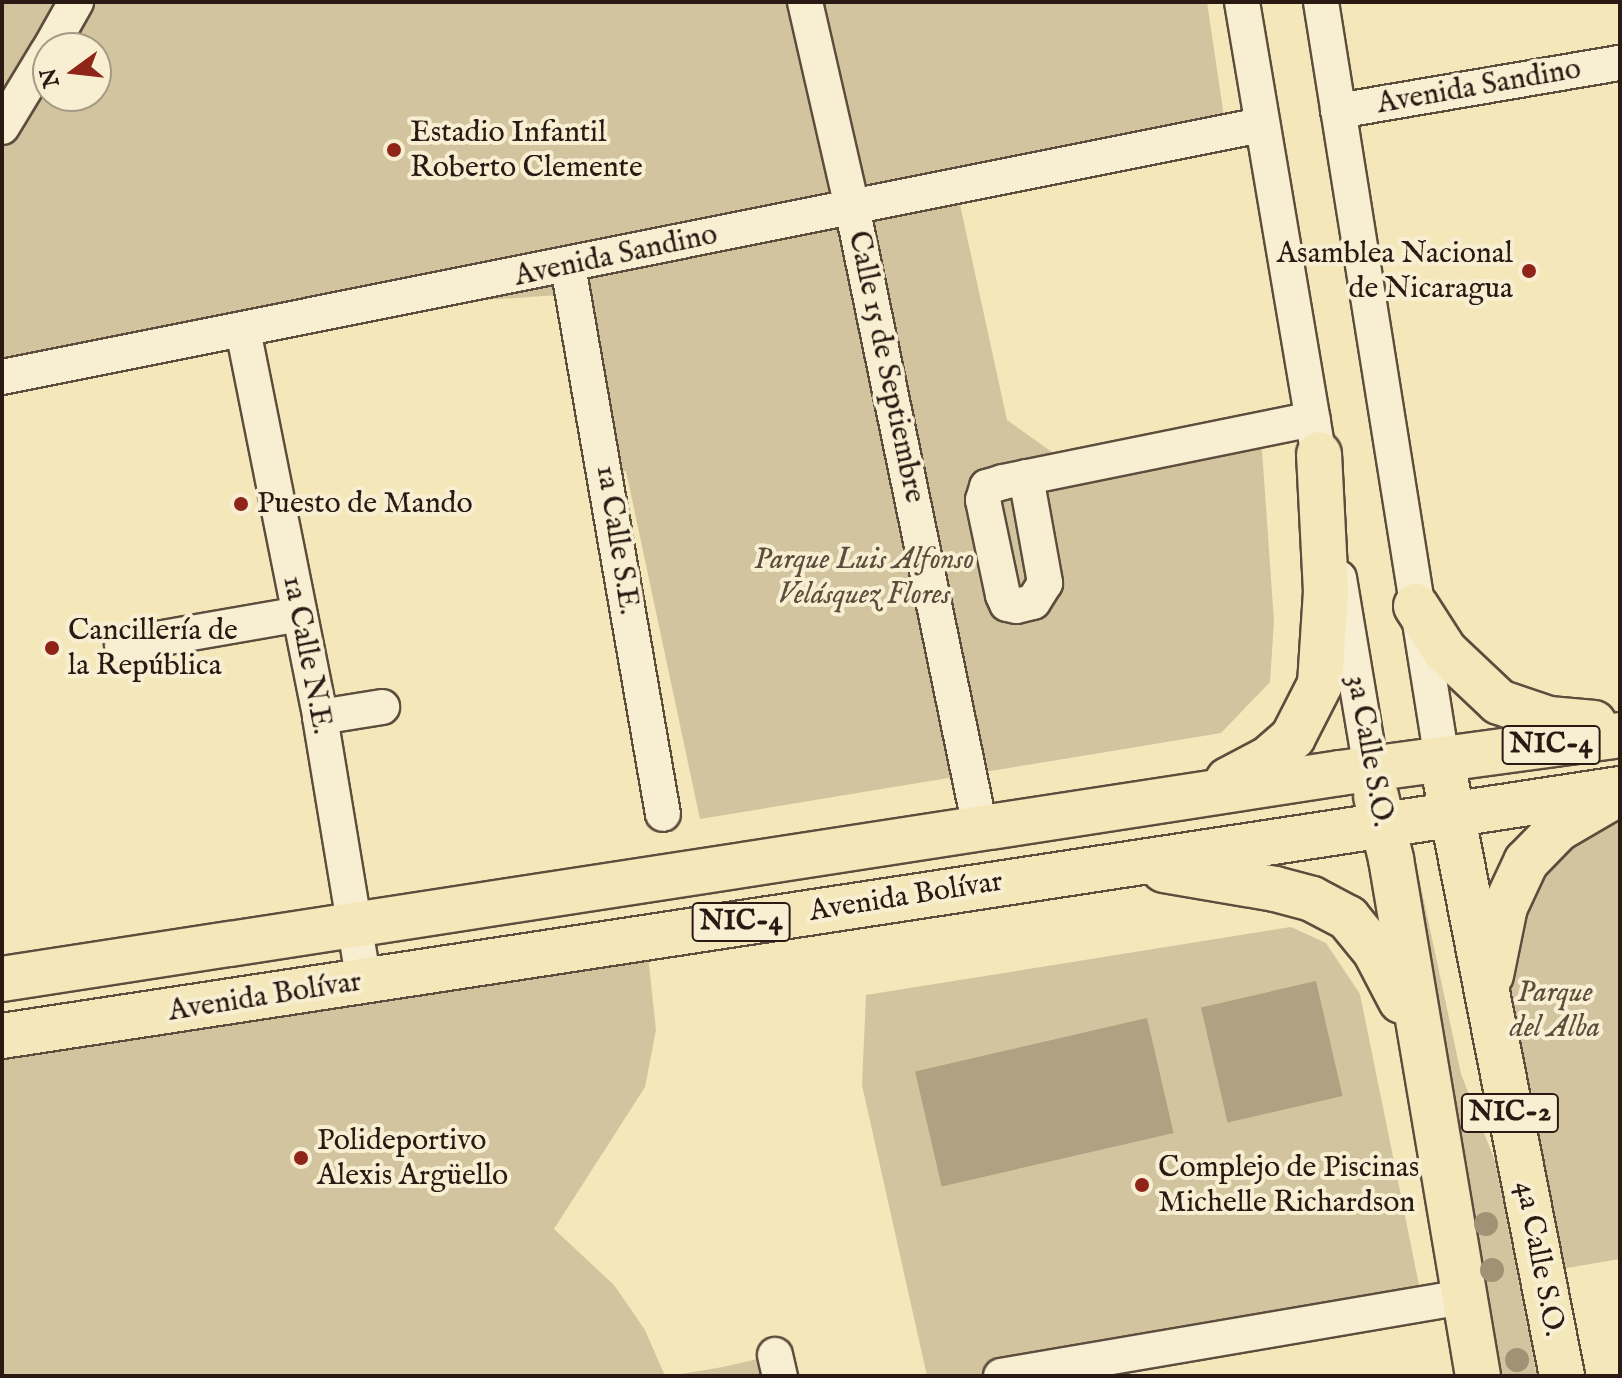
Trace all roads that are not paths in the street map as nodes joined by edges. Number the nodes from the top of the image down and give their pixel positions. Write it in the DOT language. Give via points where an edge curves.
graph roads {
  1 [pos="76,2"];
  2 [pos="805,2"];
  3 [pos="1242,2"];
  4 [pos="1321,2"];
  5 [pos="59,32"];
  6 [pos="1620,63"];
  7 [pos="32,78"];
  8 [pos="1338,111"];
  9 [pos="2,127"];
  10 [pos="1245,128"];
  11 [pos="852,207"];
  12 [pos="568,266"];
  13 [pos="243,330"];
  14 [pos="2,377"];
  15 [pos="1316,436"];
  16 [pos="1026,477"];
  17 [pos="1416,606"];
  18 [pos="299,614"];
  19 [pos="122,645"];
  20 [pos="382,707"];
  21 [pos="320,717"];
  22 [pos="1620,721"];
  23 [pos="1620,735"];
  24 [pos="1442,760"];
  25 [pos="1371,769"];
  26 [pos="1620,792"];
  27 [pos="1174,799"];
  28 [pos="1451,812"];
  29 [pos="663,814"];
  30 [pos="1380,824"];
  31 [pos="980,827"];
  32 [pos="1118,864"];
  33 [pos="357,927"];
  34 [pos="2,979"];
  35 [pos="364,982"];
  36 [pos="1489,1009"];
  37 [pos="2,1036"];
  38 [pos="1420,1039"];
  39 [pos="1465,1297"];
  40 [pos="1113,1367"];
  41 [pos="1001,1376"];
  42 [pos="1478,1376"];
  43 [pos="1562,1376"];
  1 -- 5 [label="street"];
  2 -- 11 [label="street, Calle 15 de Septiembre"];
  3 -- 10 [label="street, 3a Calle S.O."];
  4 -- 8 [label="street"];
  6 -- 8 [label="street, Avenida Sandino"];
  7 -- 9 [label="street"];
  8 -- 17 [label="street"];
  10 -- 11 [label="street, Avenida Sandino"];
  10 -- 15 [label="street, 3a Calle S.O."];
  11 -- 12 [label="street, Avenida Sandino"];
  11 -- 31 [label="street, Calle 15 de Septiembre"];
  12 -- 13 [label="street, Avenida Sandino"];
  12 -- 29 [label="street, 1a Calle S.E."];
  13 -- 14 [label="street, Avenida Sandino"];
  13 -- 18 [label="street, 1a Calle N.E."];
  15 -- 16 [label="street"];
  15 -- 25 [label="street, 3a Calle S.O."];
  15 -- 27 [label="highway" via="1325,631 1320,684 1308,716 1268,759"];
  17 -- 22 [label="highway" via="1445,651 1499,702 1549,719"];
  17 -- 24 [label="street"];
  18 -- 19 [label="street"];
  18 -- 21 [label="street, 1a Calle N.E."];
  20 -- 21 [label="street"];
  21 -- 33 [label="street, 1a Calle N.E."];
  23 -- 24 [label="highway, Avenida Bolívar / NIC-4"];
  24 -- 25 [label="highway, Avenida Bolívar / NIC-4"];
  24 -- 28 [label="highway, NIC-2"];
  25 -- 27 [label="highway, Avenida Bolívar / NIC-4"];
  25 -- 30 [label="highway, 3a Calle S.O. / NIC-2"];
  26 -- 28 [label="highway, Avenida Bolívar / NIC-4"];
  26 -- 36 [label="highway" via="1558,829 1526,862 1497,934"];
  27 -- 31 [label="highway, Avenida Bolívar / NIC-4"];
  28 -- 30 [label="highway, Avenida Bolívar / NIC-4"];
  28 -- 36 [label="highway, 4a Calle S.O. / NIC-2"];
  30 -- 32 [label="highway, Avenida Bolívar / NIC-4"];
  30 -- 38 [label="highway, 3a Calle S.O. / NIC-2" via="1391,859"];
  31 -- 33 [label="highway, Avenida Bolívar / NIC-4"];
  32 -- 35 [label="highway, Avenida Bolívar / NIC-4"];
  32 -- 38 [label="highway" via="1275,889 1312,899 1348,918 1375,951"];
  33 -- 34 [label="highway, Avenida Bolívar / NIC-4"];
  33 -- 35 [label="street, 1a Calle N.E."];
  35 -- 37 [label="highway, Avenida Bolívar / NIC-4"];
  36 -- 43 [label="highway, 4a Calle S.O. / NIC-2"];
  38 -- 39 [label="highway, 3a Calle S.O. / NIC-2"];
  39 -- 40 [label="street"];
  39 -- 42 [label="highway, 3a Calle S.O. / NIC-2"];
  40 -- 41 [label="street"];
}
